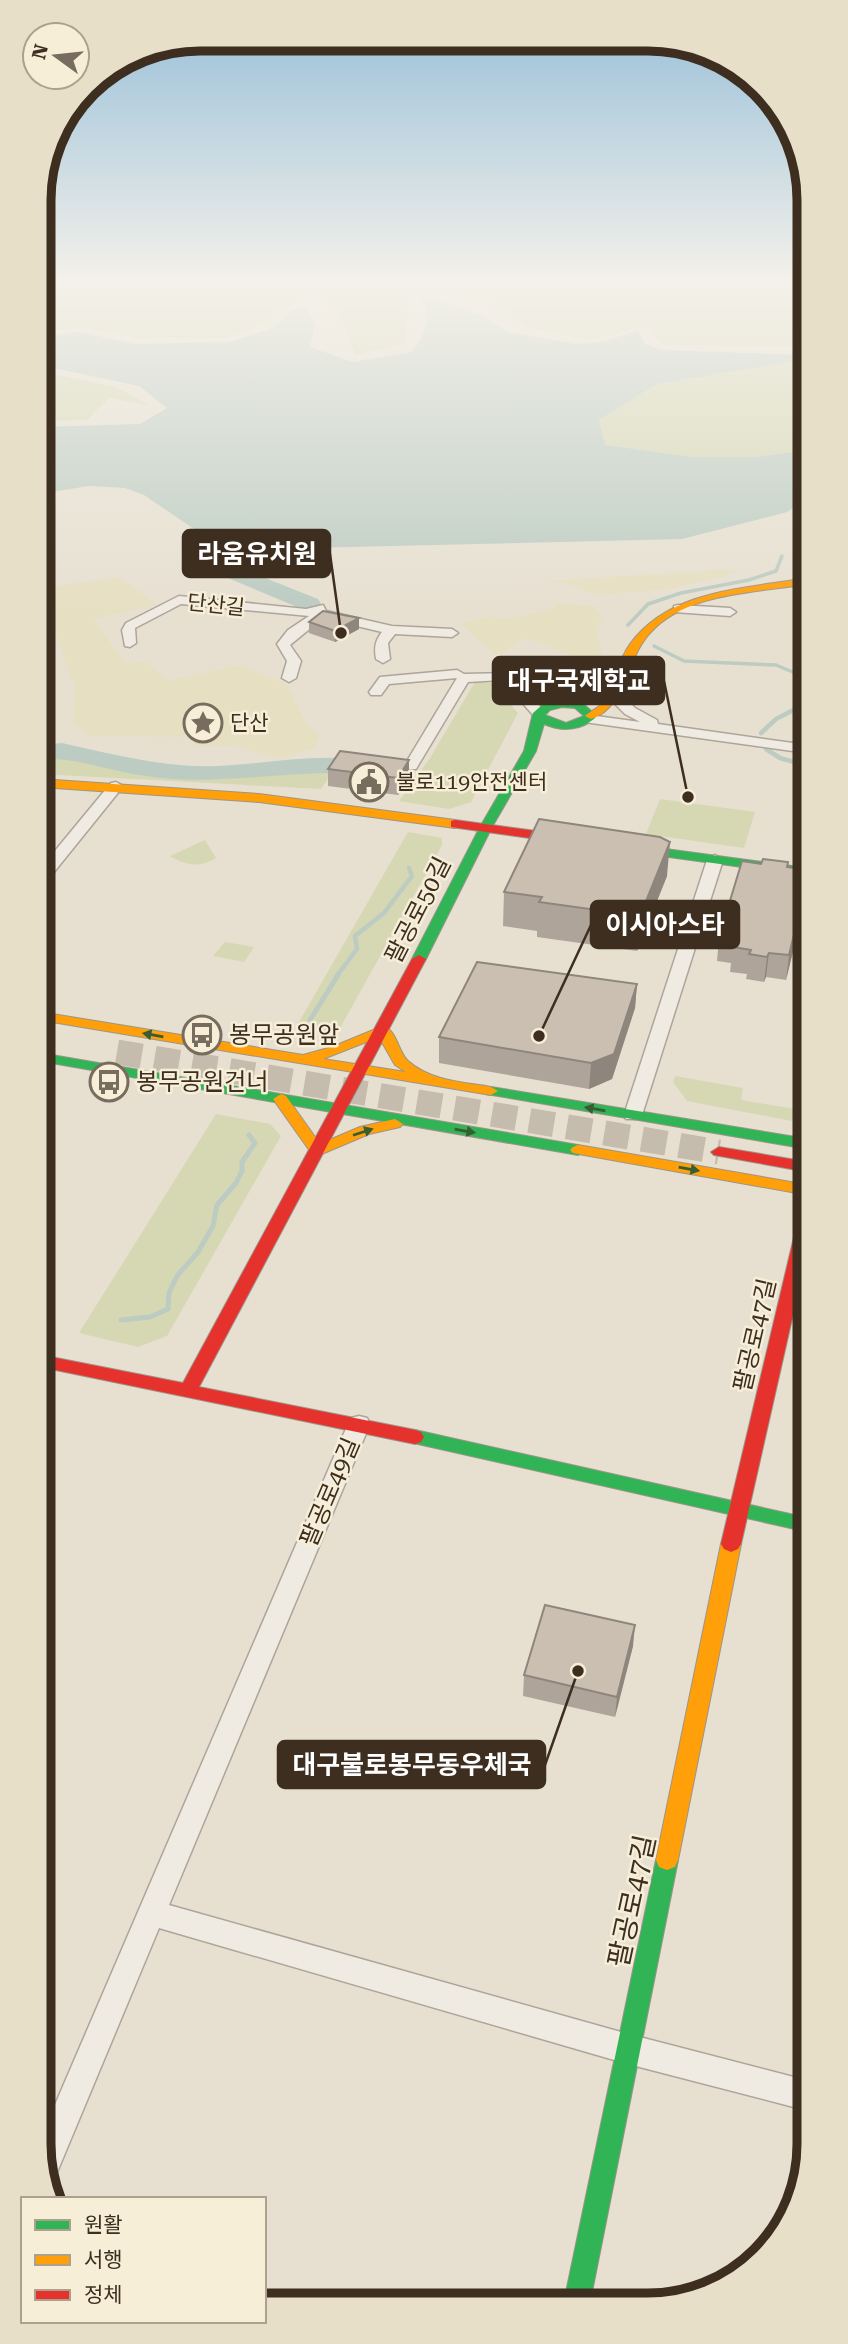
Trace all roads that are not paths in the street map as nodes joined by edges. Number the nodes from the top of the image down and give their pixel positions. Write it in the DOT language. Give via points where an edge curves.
graph roads {
  1 [pos="797,583"];
  2 [pos="678,609"];
  3 [pos="730,612"];
  4 [pos="321,614"];
  5 [pos="392,630"];
  6 [pos="452,633"];
  7 [pos="130,643"];
  8 [pos="383,659"];
  9 [pos="457,674"];
  10 [pos="289,678"];
  11 [pos="517,691"];
  12 [pos="376,692"];
  13 [pos="612,694"];
  14 [pos="557,704"];
  15 [pos="586,713"];
  16 [pos="540,715"];
  17 [pos="573,726"];
  18 [pos="662,728"];
  19 [pos="797,748"];
  20 [pos="530,751"];
  21 [pos="411,766"];
  22 [pos="51,783"];
  23 [pos="116,786"];
  24 [pos="486,827"];
  25 [pos="585,841"];
  26 [pos="624,847"];
  27 [pos="715,860"];
  28 [pos="51,866"];
  29 [pos="797,871"];
  30 [pos="51,1018"];
  31 [pos="383,1030"];
  32 [pos="269,1055"];
  33 [pos="51,1059"];
  34 [pos="301,1060"];
  35 [pos="361,1070"];
  36 [pos="229,1090"];
  37 [pos="426,1093"];
  38 [pos="281,1099"];
  39 [pos="340,1109"];
  40 [pos="633,1115"];
  41 [pos="411,1121"];
  42 [pos="434,1125"];
  43 [pos="797,1142"];
  44 [pos="317,1151"];
  45 [pos="719,1152"];
  46 [pos="797,1165"];
  47 [pos="797,1188"];
  48 [pos="797,1259"];
  49 [pos="51,1363"];
  50 [pos="189,1388"];
  51 [pos="359,1424"];
  52 [pos="738,1510"];
  53 [pos="797,1523"];
  54 [pos="152,1913"];
  55 [pos="628,2049"];
  56 [pos="797,2093"];
  57 [pos="51,2150"];
  58 [pos="579,2293"];
  1 -- 2 [label="main road" via="720,596"];
  2 -- 3 [label="street"];
  2 -- 13 [label="main road" via="644,631"];
  4 -- 5 [label="street, 단산길"];
  4 -- 7 [label="street, 단산길" via="318,608 307,613 178,600 130,626"];
  4 -- 10 [label="street" via="283,643 294,661"];
  5 -- 6 [label="street, 단산길"];
  5 -- 8 [label="street" via="380,645"];
  9 -- 12 [label="street" via="385,680"];
  11 -- 14 [label="street"];
  11 -- 16 [label="street"];
  11 -- 21 [label="street" via="506,676 464,678"];
  13 -- 15 [label="main road" via="606,707"];
  13 -- 18 [label="street" via="630,711"];
  14 -- 15 [label="main road"];
  14 -- 16 [label="main road"];
  15 -- 17 [label="main road"];
  15 -- 18 [label="street"];
  16 -- 17 [label="main road" via="549,724"];
  16 -- 20 [label="main road"];
  17 -- 20 [label="main road"];
  18 -- 19 [label="street"];
  20 -- 24 [label="main road, 팔공로50길"];
  22 -- 23 [label="main road"];
  23 -- 24 [label="main road" via="259,798"];
  23 -- 28 [label="street"];
  24 -- 25 [label="main road"];
  24 -- 31 [label="main road, 팔공로50길"];
  26 -- 27 [label="main road"];
  27 -- 29 [label="main road"];
  27 -- 40 [label="street"];
  32 -- 30 [label="main road, one-way"];
  31 -- 34 [label="main road"];
  31 -- 35 [label="main road, 팔공로50길"];
  31 -- 37 [label="main road" via="400,1062"];
  32 -- 34 [label="main road"];
  32 -- 36 [label="main road" via="276,1073 264,1085"];
  33 -- 36 [label="main road"];
  34 -- 35 [label="main road"];
  35 -- 37 [label="main road"];
  35 -- 39 [label="main road, 팔공로50길"];
  36 -- 38 [label="main road"];
  40 -- 37 [label="main road, one-way" via="478,1089"];
  37 -- 42 [label="main road" via="421,1115"];
  38 -- 39 [label="main road"];
  38 -- 44 [label="main road"];
  39 -- 41 [label="main road"];
  39 -- 44 [label="main road"];
  40 -- 43 [label="main road"];
  41 -- 42 [label="main road"];
  44 -- 41 [label="main road, one-way" via="365,1130"];
  42 -- 47 [label="main road, one-way"];
  44 -- 50 [label="main road"];
  45 -- 46 [label="main road"];
  48 -- 52 [label="main road, 팔공로47길"];
  49 -- 50 [label="main road, 팔공로49길"];
  50 -- 51 [label="main road, 팔공로49길"];
  51 -- 52 [label="main road"];
  51 -- 54 [label="street, 팔공로49길"];
  52 -- 53 [label="main road"];
  52 -- 55 [label="main road, 팔공로47길"];
  54 -- 55 [label="street"];
  54 -- 57 [label="street, 팔공로49길"];
  55 -- 56 [label="street"];
  55 -- 58 [label="main road, 팔공로47길"];
}
